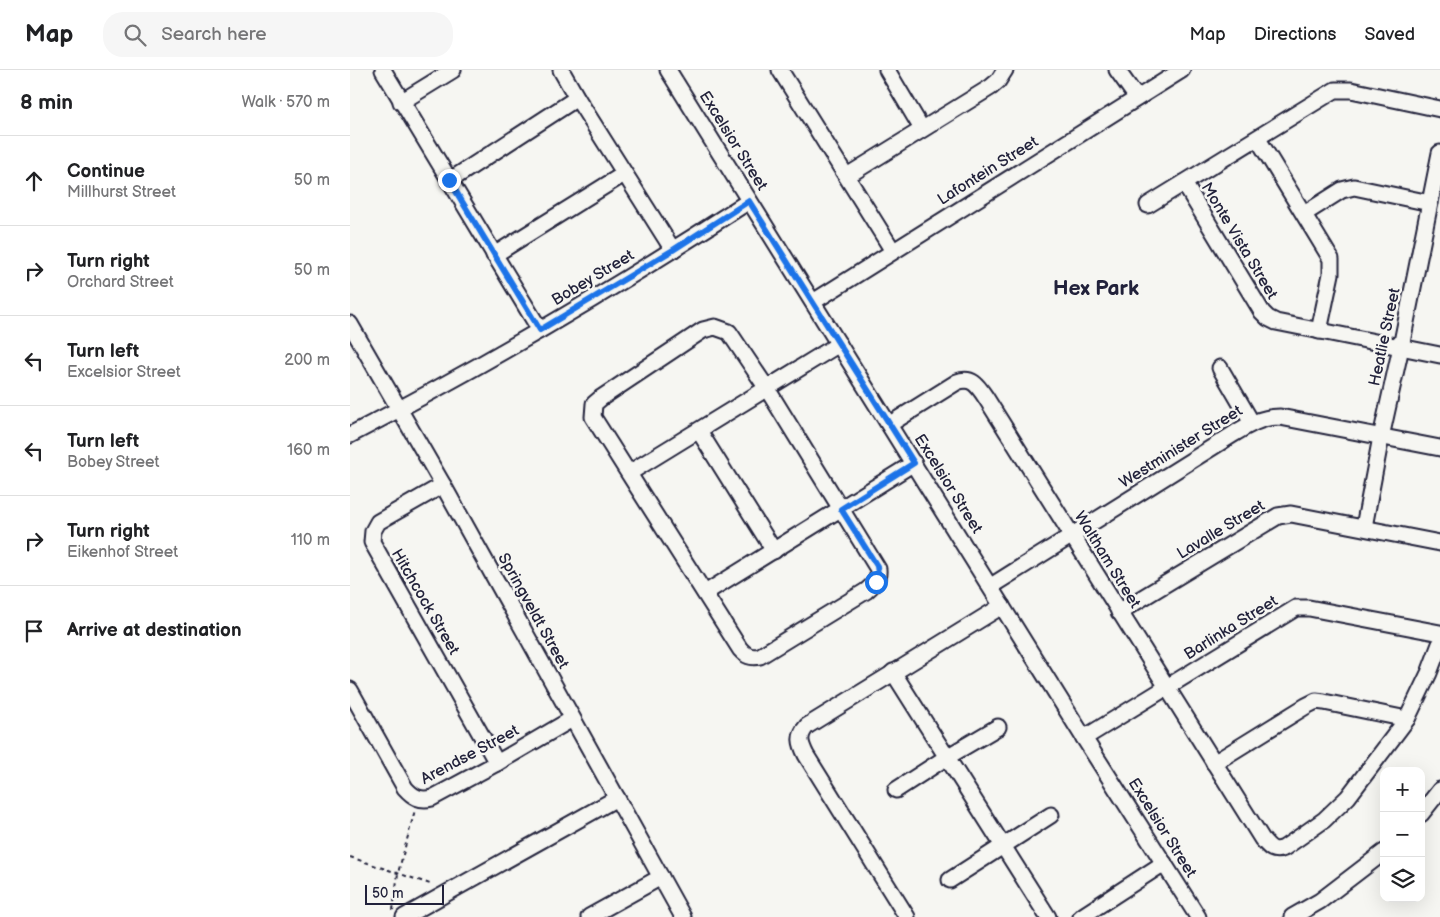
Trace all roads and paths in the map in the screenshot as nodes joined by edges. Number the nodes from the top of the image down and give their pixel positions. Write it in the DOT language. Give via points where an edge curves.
graph roads {
  1 [pos="383,70"];
  2 [pos="453,70"];
  3 [pos="561,70"];
  4 [pos="668,70"];
  5 [pos="780,70"];
  6 [pos="887,70"];
  7 [pos="1005,70"];
  8 [pos="1117,70"];
  9 [pos="1182,70"];
  10 [pos="577,98"];
  11 [pos="1137,98"];
  12 [pos="402,102"];
  13 [pos="1440,109"];
  14 [pos="922,129"];
  15 [pos="1258,139"];
  16 [pos="1440,153"];
  17 [pos="624,174"];
  18 [pos="847,176"];
  19 [pos="449,180"];
  20 [pos="1184,183"];
  21 [pos="749,201"];
  22 [pos="1430,203"];
  23 [pos="1148,205"];
  24 [pos="1304,214"];
  25 [pos="673,250"];
  26 [pos="894,251"];
  27 [pos="494,255"];
  28 [pos="814,302"];
  29 [pos="350,324"];
  30 [pos="540,330"];
  31 [pos="1319,331"];
  32 [pos="839,344"];
  33 [pos="1401,347"];
  34 [pos="1440,355"];
  35 [pos="1220,368"];
  36 [pos="766,387"];
  37 [pos="399,409"];
  38 [pos="1252,423"];
  39 [pos="890,424"];
  40 [pos="699,431"];
  41 [pos="350,434"];
  42 [pos="1381,437"];
  43 [pos="1440,448"];
  44 [pos="914,463"];
  45 [pos="629,473"];
  46 [pos="443,485"];
  47 [pos="841,509"];
  48 [pos="1364,527"];
  49 [pos="1071,536"];
  50 [pos="1440,543"];
  51 [pos="774,551"];
  52 [pos="991,586"];
  53 [pos="706,593"];
  54 [pos="1002,606"];
  55 [pos="1119,612"];
  56 [pos="1440,633"];
  57 [pos="1440,644"];
  58 [pos="894,672"];
  59 [pos="1166,688"];
  60 [pos="350,690"];
  61 [pos="572,719"];
  62 [pos="1407,719"];
  63 [pos="998,727"];
  64 [pos="1084,738"];
  65 [pos="947,757"];
  66 [pos="497,763"];
  67 [pos="1214,763"];
  68 [pos="896,790"];
  69 [pos="1440,790"];
  70 [pos="418,798"];
  71 [pos="617,798"];
  72 [pos="1423,812"];
  73 [pos="1051,815"];
  74 [pos="1002,846"];
  75 [pos="1380,855"];
  76 [pos="350,857"];
  77 [pos="1164,863"];
  78 [pos="398,873"];
  79 [pos="661,877"];
  80 [pos="950,880"];
  81 [pos="450,891"];
  82 [pos="392,917"];
  83 [pos="404,917"];
  84 [pos="590,917"];
  85 [pos="683,917"];
  86 [pos="907,917"];
  87 [pos="1048,917"];
  88 [pos="1081,917"];
  89 [pos="1198,917"];
  90 [pos="1292,917"];
  1 -- 12 [label="street"];
  2 -- 12 [label="street"];
  3 -- 10 [label="street"];
  4 -- 21 [label="street, Excelsior Street"];
  5 -- 18 [label="street"];
  6 -- 14 [label="street"];
  7 -- 14 [label="street" via="991,87"];
  8 -- 11 [label="street"];
  9 -- 11 [label="street, Lafontein Street"];
  10 -- 17 [label="street"];
  10 -- 19 [label="street"];
  11 -- 26 [label="street, Lafontein Street"];
  12 -- 19 [label="street"];
  13 -- 15 [label="street" via="1339,90"];
  14 -- 18 [label="street"];
  15 -- 20 [label="street"];
  15 -- 24 [label="street"];
  16 -- 22 [label="street, Heatlie Street"];
  17 -- 25 [label="street"];
  17 -- 27 [label="street"];
  18 -- 26 [label="street"];
  19 -- 27 [label="street"];
  20 -- 23 [label="street"];
  20 -- 31 [label="street, Monte Vista Street" via="1265,315 1276,322"];
  21 -- 25 [label="street, Bobey Street"];
  21 -- 28 [label="street, Excelsior Street"];
  22 -- 24 [label="street" via="1354,187 1342,190"];
  22 -- 33 [label="street, Heatlie Street"];
  24 -- 31 [label="street" via="1332,264"];
  25 -- 30 [label="street, Bobey Street"];
  26 -- 28 [label="street, Lafontein Street"];
  27 -- 30 [label="street"];
  28 -- 32 [label="street, Excelsior Street"];
  29 -- 37 [label="street, Springveldt Street"];
  30 -- 37 [label="street, Bobey Street"];
  31 -- 33 [label="street, Monte Vista Street"];
  32 -- 36 [label="street"];
  32 -- 39 [label="street, Excelsior Street"];
  33 -- 34 [label="street, Monte Vista Street"];
  33 -- 42 [label="street, Heatlie Street"];
  35 -- 38 [label="street"];
  36 -- 40 [label="street"];
  36 -- 45 [label="street" via="729,332 715,327 703,330 597,401 593,412 597,424"];
  36 -- 47 [label="street"];
  37 -- 41 [label="street, Bobey Street"];
  37 -- 46 [label="street, Springveldt Street"];
  38 -- 42 [label="street, Westminister Street" via="1280,417"];
  38 -- 49 [label="street, Westminister Street"];
  39 -- 44 [label="street, Excelsior Street"];
  39 -- 49 [label="street, Waltham Street" via="957,382 967,380 974,383"];
  40 -- 45 [label="street"];
  40 -- 51 [label="street"];
  42 -- 43 [label="street, Westminister Street"];
  42 -- 48 [label="street, Heatlie Street"];
  44 -- 47 [label="street"];
  44 -- 52 [label="street, Excelsior Street"];
  45 -- 53 [label="street"];
  46 -- 61 [label="street, Springveldt Street"];
  46 -- 66 [label="street, Hitchcock Street" via="380,520 373,531 372,542"];
  47 -- 51 [label="street"];
  47 -- 53 [label="street" via="878,569 878,578 872,586 756,657 743,653"];
  48 -- 50 [label="street, Lavalle Street"];
  48 -- 55 [label="street, Lavalle Street" via="1291,514 1278,516"];
  49 -- 52 [label="street, Westminister Street"];
  49 -- 55 [label="street, Waltham Street"];
  51 -- 53 [label="street"];
  52 -- 54 [label="street, Excelsior Street"];
  54 -- 58 [label="street"];
  54 -- 64 [label="street, Excelsior Street"];
  55 -- 59 [label="street, Waltham Street"];
  56 -- 59 [label="street, Barlinka Street" via="1301,607"];
  57 -- 62 [label="street"];
  58 -- 65 [label="street"];
  58 -- 86 [label="street" via="808,726 800,738 806,755"];
  59 -- 64 [label="street, Barlinka Street"];
  59 -- 67 [label="street, Waltham Street"];
  60 -- 70 [label="street, Arendse Street" via="405,788"];
  61 -- 66 [label="street, Arendse Street"];
  61 -- 71 [label="street, Springveldt Street"];
  62 -- 67 [label="street" via="1316,701"];
  62 -- 67 [label="street, Waltham Street" via="1348,797 1324,820 1281,850 1272,849 1262,839"];
  63 -- 65 [label="street"];
  64 -- 77 [label="street, Excelsior Street"];
  65 -- 68 [label="street"];
  65 -- 74 [label="street"];
  66 -- 70 [label="street, Arendse Street" via="432,798"];
  69 -- 72 [label="street"];
  70 -- 78 [label="path"];
  71 -- 79 [label="street, Springveldt Street"];
  71 -- 81 [label="street"];
  73 -- 74 [label="street"];
  74 -- 80 [label="street"];
  74 -- 87 [label="street"];
  75 -- 90 [label="street" via="1320,901"];
  76 -- 78 [label="path"];
  77 -- 88 [label="street"];
  77 -- 89 [label="street, Excelsior Street"];
  78 -- 81 [label="path"];
  78 -- 82 [label="path"];
  79 -- 84 [label="street"];
  79 -- 85 [label="street, Springveldt Street"];
  81 -- 83 [label="street"];
}
